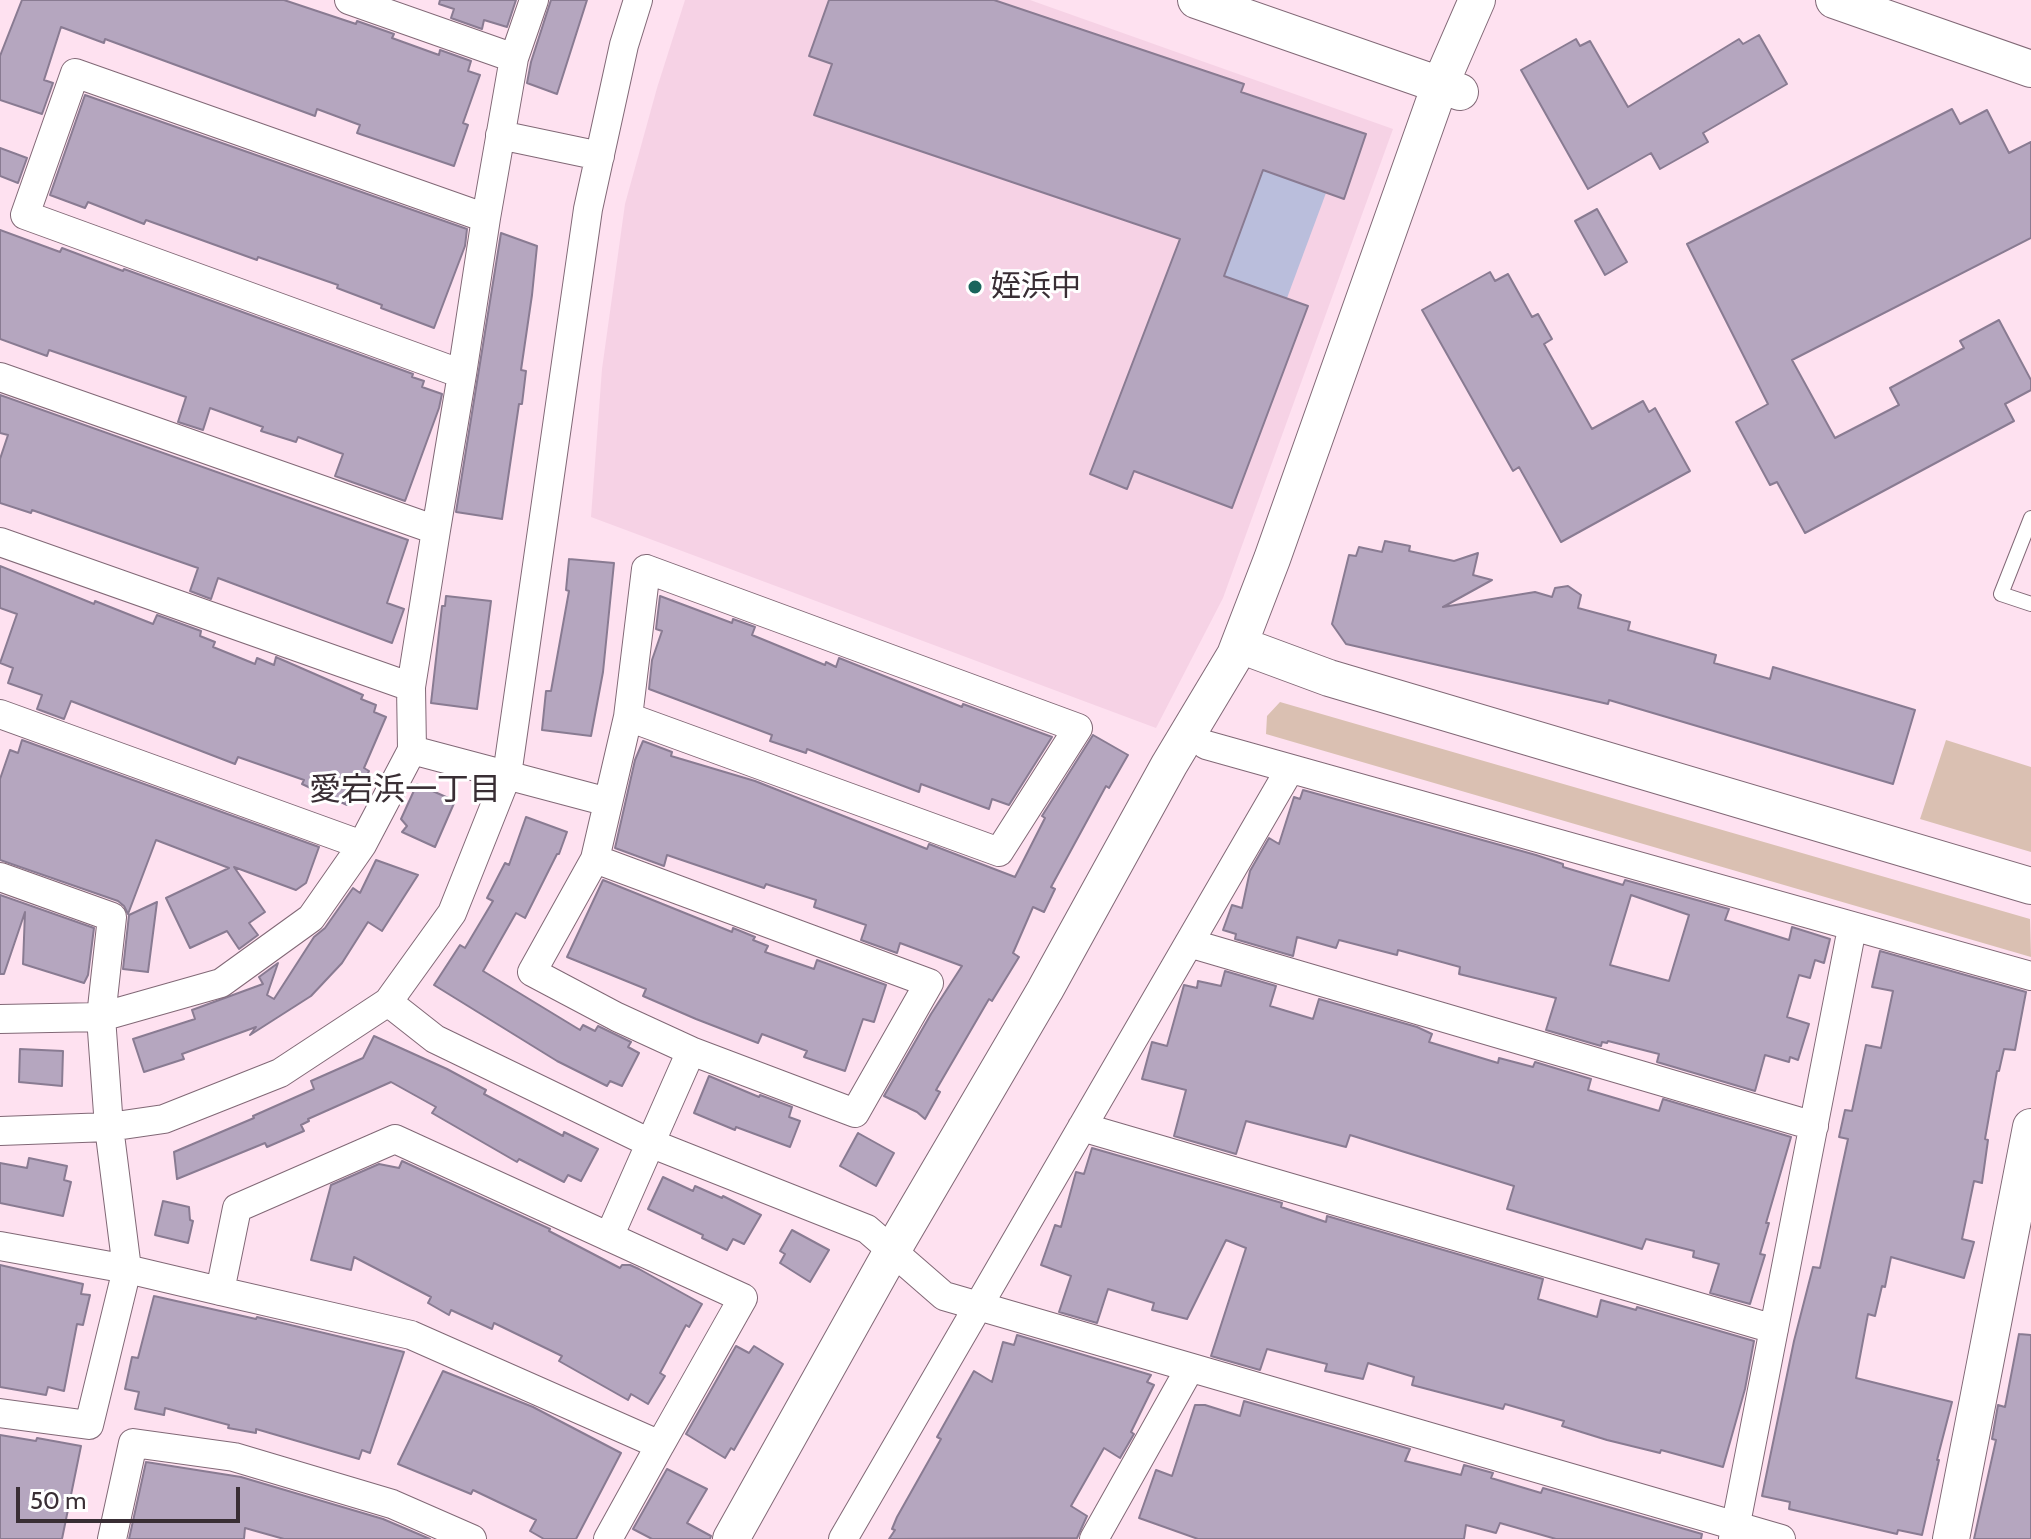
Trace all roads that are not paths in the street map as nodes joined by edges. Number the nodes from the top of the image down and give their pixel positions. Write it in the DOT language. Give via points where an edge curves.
graph roads {
  1 [pos="349,0"];
  2 [pos="534,0"];
  3 [pos="638,0"];
  4 [pos="1196,0"];
  5 [pos="1477,0"];
  6 [pos="1489,0"];
  7 [pos="1841,1"];
  8 [pos="514,58"];
  9 [pos="2031,69"];
  10 [pos="1450,88"];
  11 [pos="500,135"];
  12 [pos="600,156"];
  13 [pos="486,218"];
  14 [pos="462,374"];
  15 [pos="0,377"];
  16 [pos="2031,518"];
  17 [pos="436,530"];
  18 [pos="0,542"];
  19 [pos="2031,604"];
  20 [pos="1256,651"];
  21 [pos="411,687"];
  22 [pos="0,714"];
  23 [pos="628,717"];
  24 [pos="1206,745"];
  25 [pos="412,750"];
  26 [pos="1290,769"];
  27 [pos="507,775"];
  28 [pos="608,802"];
  29 [pos="362,845"];
  30 [pos="595,859"];
  31 [pos="0,877"];
  32 [pos="2031,886"];
  33 [pos="1852,928"];
  34 [pos="1189,943"];
  35 [pos="2031,976"];
  36 [pos="388,1002"];
  37 [pos="101,1017"];
  38 [pos="0,1019"];
  39 [pos="691,1051"];
  40 [pos="1814,1126"];
  41 [pos="109,1127"];
  42 [pos="1082,1127"];
  43 [pos="2031,1127"];
  44 [pos="0,1131"];
  45 [pos="650,1143"];
  46 [pos="609,1237"];
  47 [pos="0,1246"];
  48 [pos="899,1257"];
  49 [pos="127,1269"];
  50 [pos="220,1291"];
  51 [pos="977,1306"];
  52 [pos="1774,1329"];
  53 [pos="1190,1368"];
  54 [pos="0,1413"];
  55 [pos="660,1445"];
  56 [pos="1734,1532"];
  57 [pos="112,1539"];
  58 [pos="472,1539"];
  59 [pos="608,1539"];
  60 [pos="731,1539"];
  61 [pos="749,1539"];
  62 [pos="843,1539"];
  63 [pos="1094,1539"];
  64 [pos="1781,1539"];
  65 [pos="1951,1539"];
  1 -- 8 [label="street"];
  2 -- 8 [label="street"];
  3 -- 12 [label="street"];
  4 -- 10 [label="street"];
  5 -- 10 [label="street"];
  6 -- 10 [label="street"];
  7 -- 9 [label="street"];
  8 -- 11 [label="street"];
  10 -- 20 [label="street" via="1404,251"];
  10 -- 48 [label="street" via="1235,655 1169,765"];
  11 -- 12 [label="street"];
  11 -- 13 [label="street"];
  12 -- 27 [label="street"];
  13 -- 14 [label="street"];
  13 -- 14 [label="street" via="75,73 25,215"];
  14 -- 17 [label="street"];
  15 -- 17 [label="street"];
  16 -- 19 [label="lane" via="2001,594"];
  17 -- 21 [label="street"];
  18 -- 21 [label="street"];
  20 -- 24 [label="street"];
  20 -- 32 [label="street" via="1329,678"];
  21 -- 25 [label="street"];
  22 -- 29 [label="street"];
  23 -- 23 [label="street" via="646,569 1078,728 999,852"];
  23 -- 28 [label="street"];
  24 -- 26 [label="street"];
  24 -- 48 [label="street"];
  25 -- 27 [label="street"];
  25 -- 29 [label="street"];
  26 -- 33 [label="street"];
  26 -- 34 [label="street"];
  27 -- 28 [label="street"];
  27 -- 36 [label="street" via="452,913"];
  28 -- 30 [label="street"];
  29 -- 37 [label="street" via="311,918 221,983"];
  30 -- 39 [label="street" via="532,972"];
  30 -- 39 [label="street" via="929,983 855,1113"];
  31 -- 37 [label="street" via="112,917"];
  33 -- 35 [label="street"];
  33 -- 40 [label="street"];
  34 -- 40 [label="street"];
  34 -- 42 [label="street"];
  36 -- 41 [label="street" via="280,1073 164,1119"];
  36 -- 45 [label="street" via="435,1039"];
  37 -- 38 [label="street"];
  37 -- 41 [label="street"];
  39 -- 45 [label="street"];
  40 -- 52 [label="street"];
  41 -- 44 [label="street"];
  41 -- 49 [label="street"];
  42 -- 51 [label="street"];
  42 -- 52 [label="street"];
  43 -- 65 [label="street"];
  45 -- 46 [label="street"];
  45 -- 48 [label="street" via="867,1229"];
  46 -- 50 [label="street" via="395,1139 237,1208"];
  46 -- 55 [label="street" via="743,1298"];
  47 -- 49 [label="street"];
  48 -- 51 [label="street" via="944,1296"];
  48 -- 60 [label="street"];
  48 -- 61 [label="street"];
  49 -- 50 [label="street"];
  49 -- 54 [label="street" via="89,1425"];
  50 -- 55 [label="street" via="411,1335"];
  51 -- 53 [label="street"];
  51 -- 62 [label="street"];
  52 -- 56 [label="street"];
  53 -- 56 [label="street"];
  53 -- 63 [label="street"];
  55 -- 59 [label="street"];
  56 -- 64 [label="street"];
  57 -- 58 [label="street" via="133,1443 234,1457 392,1504"];
}
